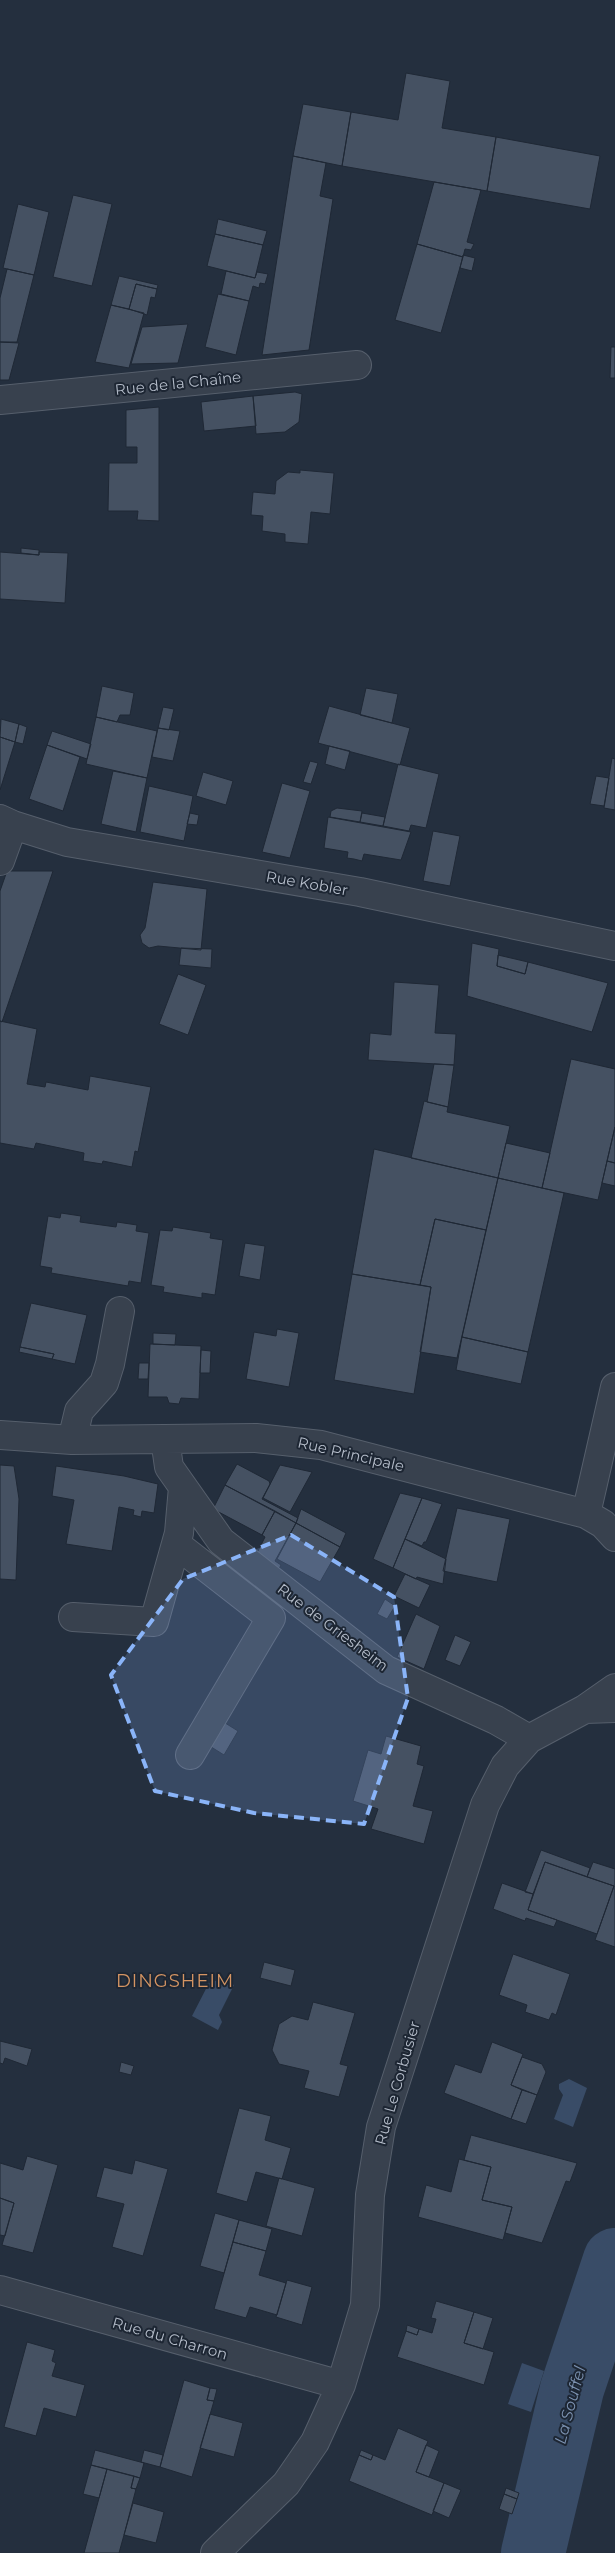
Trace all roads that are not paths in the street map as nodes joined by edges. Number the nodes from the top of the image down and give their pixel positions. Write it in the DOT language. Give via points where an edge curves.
graph roads {
  1 [pos="357,365"];
  2 [pos="0,400"];
  3 [pos="6,822"];
  4 [pos="0,861"];
  5 [pos="615,946"];
  6 [pos="120,1311"];
  7 [pos="615,1387"];
  8 [pos="0,1436"];
  9 [pos="165,1439"];
  10 [pos="72,1440"];
  11 [pos="183,1487"];
  12 [pos="586,1514"];
  13 [pos="615,1537"];
  14 [pos="176,1544"];
  15 [pos="72,1616"];
  16 [pos="615,1688"];
  17 [pos="615,1708"];
  18 [pos="585,1709"];
  19 [pos="528,1739"];
  20 [pos="190,1754"];
  21 [pos="0,2290"];
  22 [pos="341,2385"];
  23 [pos="215,2553"];
  1 -- 2 [label="street, Rue de la Chaîne"];
  3 -- 4 [label="street"];
  3 -- 5 [label="street, Rue Kobler" via="67,842 360,892"];
  6 -- 10 [label="street" via="104,1383 79,1411"];
  7 -- 12 [label="street"];
  8 -- 10 [label="street, Rue Principale"];
  9 -- 10 [label="street, Rue Principale"];
  9 -- 11 [label="street, Rue de Griesheim" via="169,1467"];
  9 -- 12 [label="street, Rue Principale" via="256,1438 321,1444"];
  11 -- 14 [label="street"];
  11 -- 19 [label="street, Rue de Griesheim" via="221,1541 386,1670 496,1720"];
  12 -- 13 [label="street, Rue Principale" via="603,1524"];
  14 -- 15 [label="street" via="154,1622"];
  14 -- 20 [label="street" via="271,1618"];
  16 -- 18 [label="street"];
  17 -- 18 [label="street"];
  18 -- 19 [label="street"];
  19 -- 22 [label="street, Rue Le Corbusier" via="505,1766 485,1805 381,2127 370,2195 365,2305"];
  21 -- 22 [label="street, Rue du Charron"];
  22 -- 23 [label="street, Rue Le Corbusier" via="314,2442 286,2484"];
}
